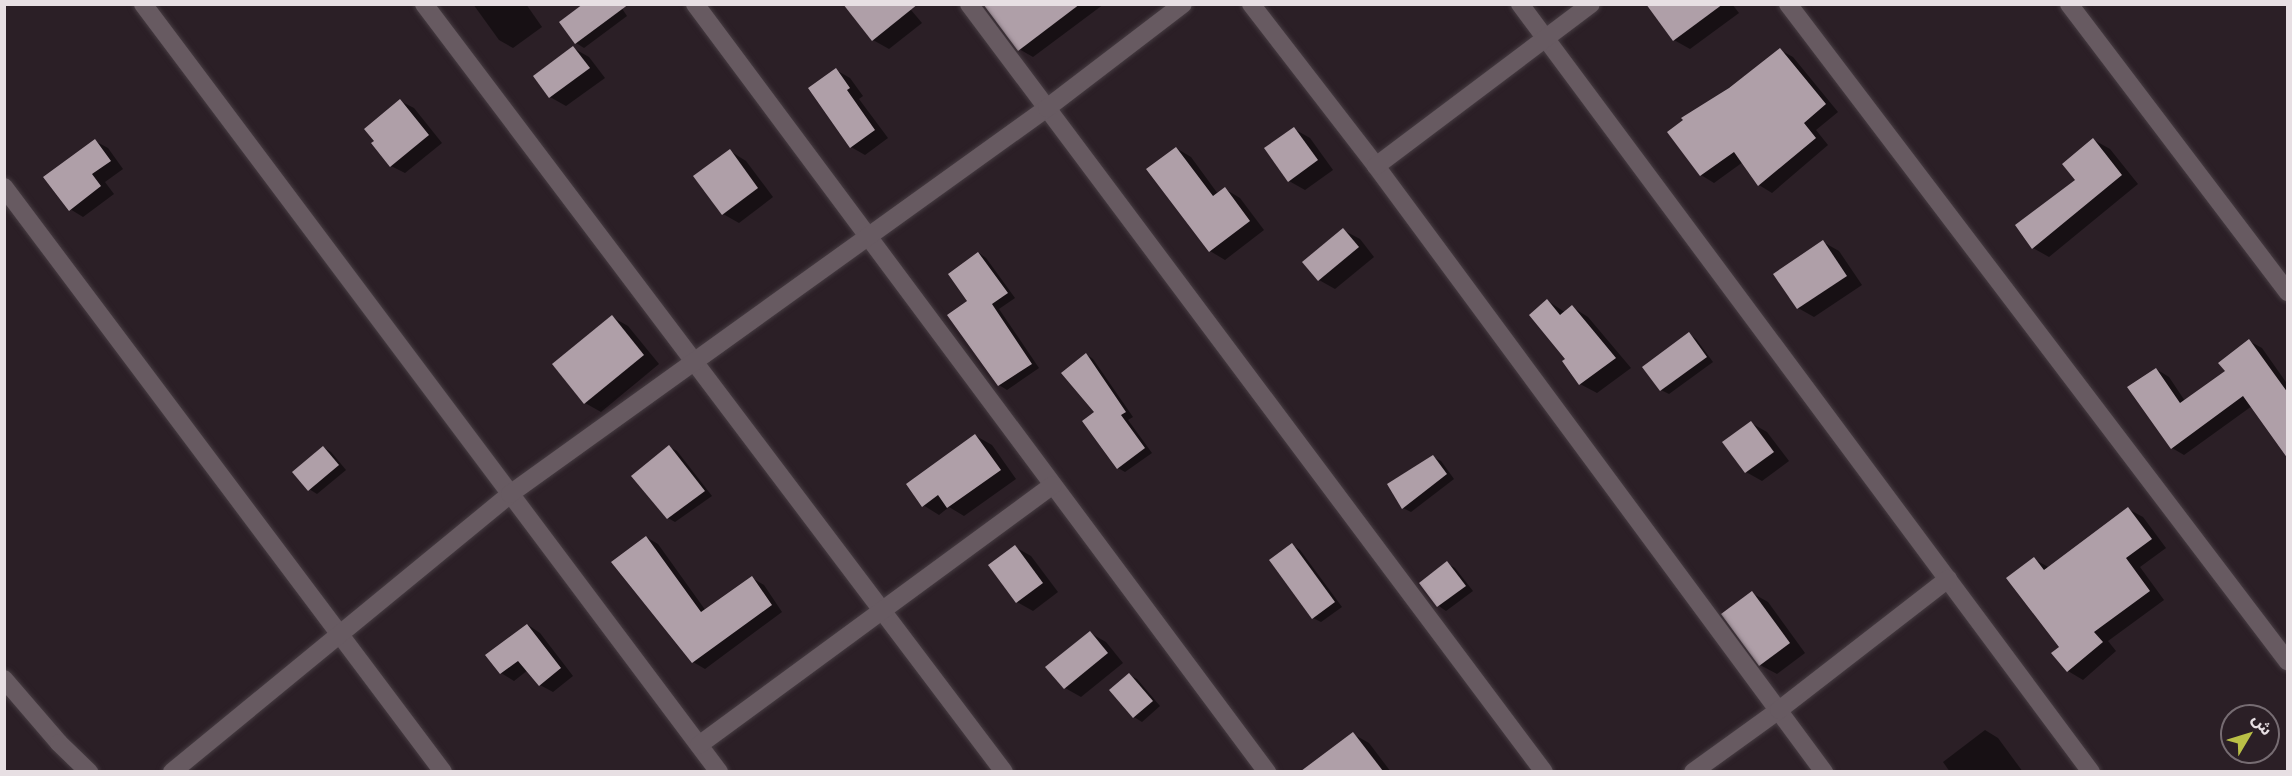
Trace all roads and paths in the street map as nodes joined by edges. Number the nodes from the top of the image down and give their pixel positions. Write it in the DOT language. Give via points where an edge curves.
graph roads {
  1 [pos="143,4"];
  2 [pos="423,4"];
  3 [pos="694,4"];
  4 [pos="969,4"];
  5 [pos="1183,4"];
  6 [pos="1251,4"];
  7 [pos="1520,4"];
  8 [pos="1591,4"];
  9 [pos="1788,4"];
  10 [pos="2069,4"];
  11 [pos="1546,39"];
  12 [pos="1047,108"];
  13 [pos="1376,166"];
  14 [pos="4,187"];
  15 [pos="867,236"];
  16 [pos="2288,292"];
  17 [pos="691,362"];
  18 [pos="1053,485"];
  19 [pos="510,494"];
  20 [pos="1948,579"];
  21 [pos="881,611"];
  22 [pos="339,633"];
  23 [pos="2288,662"];
  24 [pos="4,679"];
  25 [pos="1779,710"];
  26 [pos="699,745"];
  27 [pos="89,771"];
  28 [pos="172,771"];
  29 [pos="443,771"];
  30 [pos="719,771"];
  31 [pos="1004,771"];
  32 [pos="1267,771"];
  33 [pos="1544,771"];
  34 [pos="1693,771"];
  35 [pos="1824,771"];
  36 [pos="2091,771"];
  1 -- 19 [label="street"];
  2 -- 17 [label="street"];
  3 -- 15 [label="street"];
  4 -- 12 [label="street"];
  5 -- 12 [label="street"];
  6 -- 13 [label="street"];
  7 -- 11 [label="street"];
  8 -- 11 [label="street"];
  9 -- 23 [label="street"];
  10 -- 16 [label="street"];
  11 -- 13 [label="street"];
  11 -- 20 [label="street"];
  12 -- 15 [label="street"];
  12 -- 33 [label="street"];
  13 -- 25 [label="street"];
  14 -- 22 [label="street"];
  15 -- 17 [label="street"];
  15 -- 18 [label="street"];
  17 -- 19 [label="street"];
  17 -- 21 [label="street"];
  18 -- 21 [label="street"];
  18 -- 32 [label="street"];
  19 -- 22 [label="street"];
  19 -- 26 [label="street"];
  20 -- 25 [label="street"];
  20 -- 36 [label="street"];
  21 -- 26 [label="street"];
  21 -- 31 [label="street"];
  22 -- 28 [label="street"];
  22 -- 29 [label="street"];
  24 -- 27 [label="street" via="59,743"];
  25 -- 34 [label="street"];
  25 -- 35 [label="street"];
  26 -- 30 [label="street"];
}
